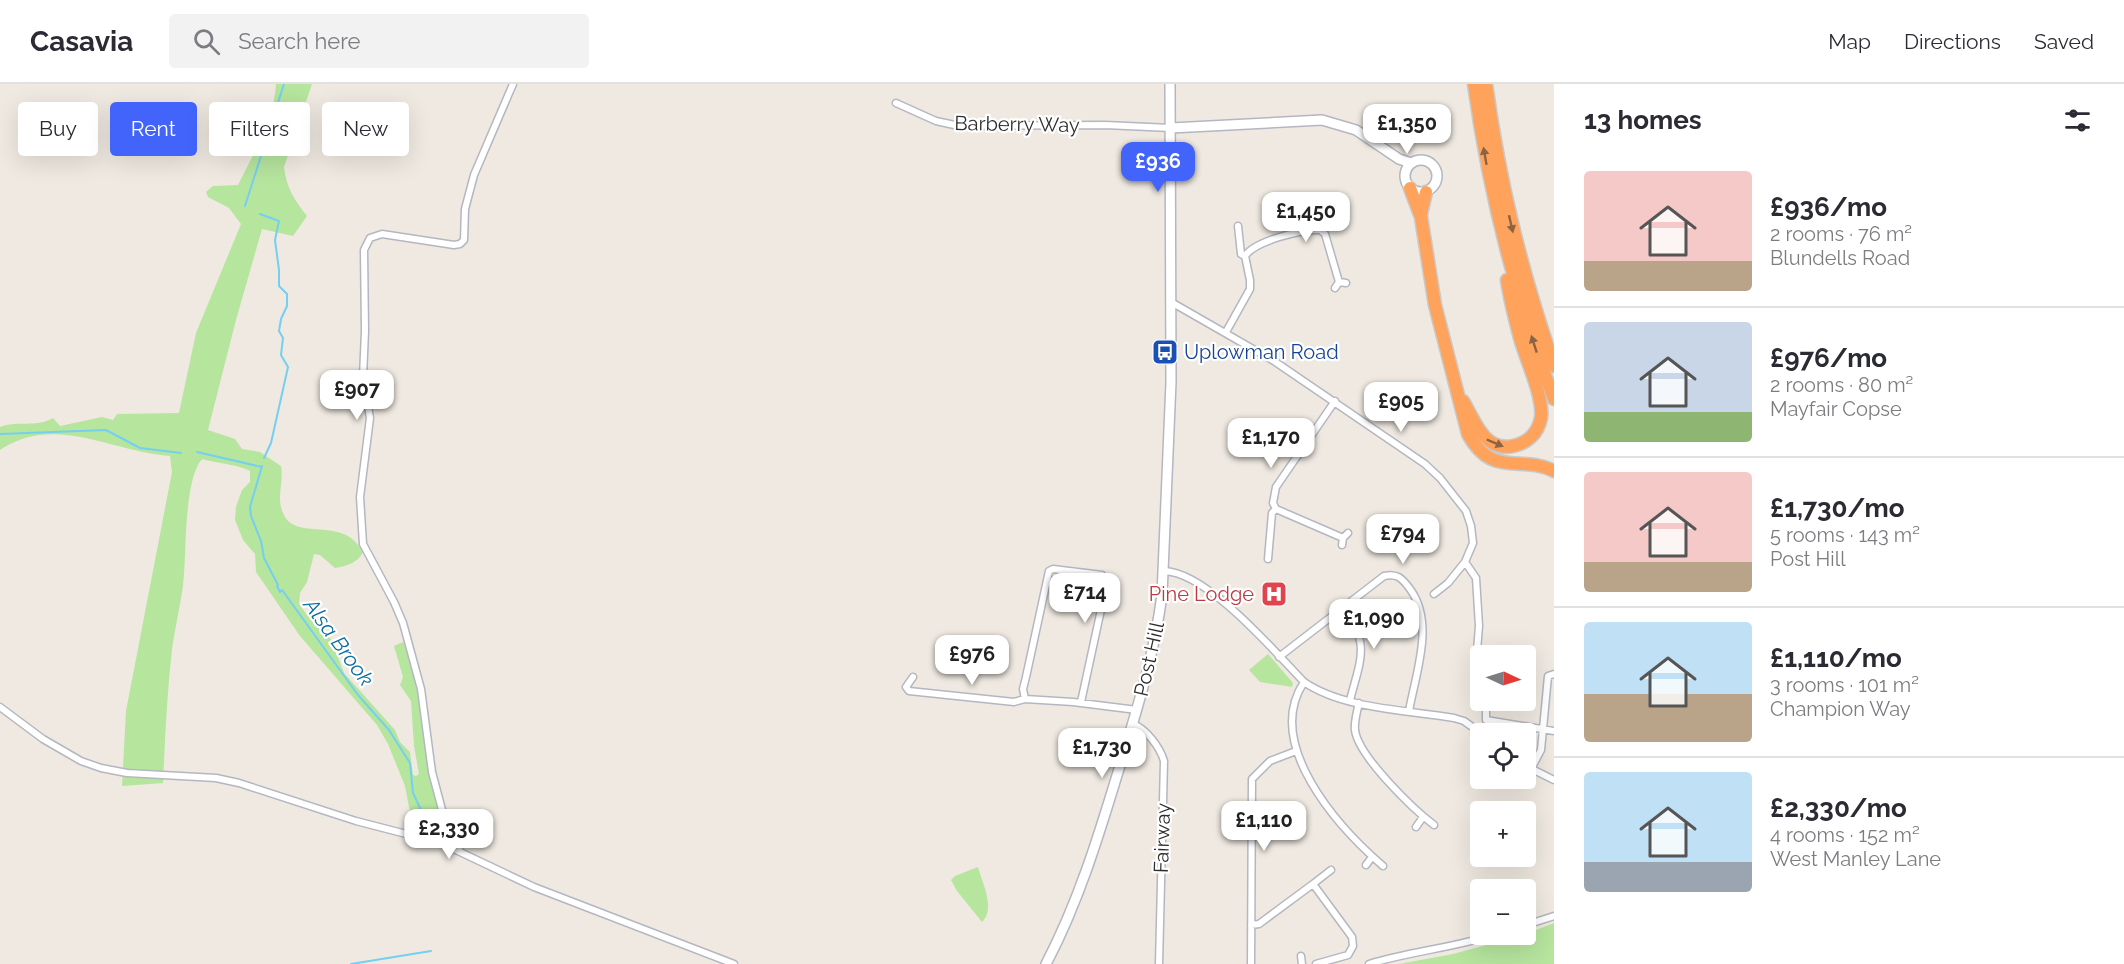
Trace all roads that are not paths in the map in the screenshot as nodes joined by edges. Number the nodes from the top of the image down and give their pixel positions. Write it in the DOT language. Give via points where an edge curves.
graph roads {
  1 [pos="513,84"];
  2 [pos="1170,84"];
  3 [pos="1474,84"];
  4 [pos="1486,84"];
  5 [pos="896,103"];
  6 [pos="1171,128"];
  7 [pos="1385,150"];
  8 [pos="1411,163"];
  9 [pos="1405,176"];
  10 [pos="1410,188"];
  11 [pos="1426,192"];
  12 [pos="1421,217"];
  13 [pos="1498,220"];
  14 [pos="1238,226"];
  15 [pos="1245,256"];
  16 [pos="1335,288"];
  17 [pos="1171,302"];
  18 [pos="1226,332"];
  19 [pos="1554,366"];
  20 [pos="1460,398"];
  21 [pos="1554,399"];
  22 [pos="1335,401"];
  23 [pos="1554,471"];
  24 [pos="1276,509"];
  25 [pos="1344,539"];
  26 [pos="1268,559"];
  27 [pos="1465,562"];
  28 [pos="1164,571"];
  29 [pos="1434,594"];
  30 [pos="1344,607"];
  31 [pos="1477,645"];
  32 [pos="1279,657"];
  33 [pos="1554,674"];
  34 [pos="912,677"];
  35 [pos="1304,682"];
  36 [pos="1025,699"];
  37 [pos="1350,700"];
  38 [pos="1081,702"];
  39 [pos="1359,703"];
  40 [pos="0,707"];
  41 [pos="1137,710"];
  42 [pos="1409,711"];
  43 [pos="1486,711"];
  44 [pos="1132,724"];
  45 [pos="1470,725"];
  46 [pos="1544,729"];
  47 [pos="1554,731"];
  48 [pos="1296,751"];
  49 [pos="1536,757"];
  50 [pos="1536,771"];
  51 [pos="1554,780"];
  52 [pos="1423,817"];
  53 [pos="1434,825"];
  54 [pos="1416,827"];
  55 [pos="449,836"];
  56 [pos="441,843"];
  57 [pos="459,851"];
  58 [pos="1372,857"];
  59 [pos="1366,865"];
  60 [pos="1383,866"];
  61 [pos="1331,870"];
  62 [pos="1313,884"];
  63 [pos="1554,916"];
  64 [pos="1536,922"];
  65 [pos="1251,925"];
  66 [pos="1470,943"];
  67 [pos="1301,956"];
  68 [pos="734,964"];
  69 [pos="1046,964"];
  70 [pos="1159,964"];
  71 [pos="1251,964"];
  72 [pos="1302,964"];
  73 [pos="1316,964"];
  74 [pos="1369,964"];
  1 -- 55 [label="street" via="474,175 465,209 464,240 454,245 382,234 370,238 364,250 363,376 370,418 361,486 361,535 403,623 421,689 432,772"];
  2 -- 6 [label="street, Post Hill"];
  13 -- 3 [label="highway, one-way"];
  4 -- 19 [label="highway, one-way" via="1515,240"];
  5 -- 6 [label="street, Barberry Way" via="936,121 959,126"];
  6 -- 7 [label="street, Barberry Way" via="1322,120 1356,130"];
  6 -- 17 [label="street, Post Hill"];
  7 -- 8 [label="street, Barberry Way"];
  7 -- 9 [label="street, Barberry Way"];
  8 -- 9 [label="street"];
  8 -- 11 [label="street" via="1426,160 1436,169 1436,184"];
  9 -- 10 [label="street"];
  10 -- 11 [label="street"];
  10 -- 12 [label="highway"];
  11 -- 12 [label="highway"];
  12 -- 20 [label="highway" via="1435,305"];
  20 -- 13 [label="highway, one-way" via="1484,437 1496,445 1521,444 1533,436 1539,424 1540,405 1514,316"];
  21 -- 13 [label="highway, one-way" via="1525,317"];
  14 -- 15 [label="street" via="1241,254"];
  15 -- 16 [label="street" via="1276,238 1320,230 1343,282"];
  15 -- 18 [label="street" via="1250,289"];
  17 -- 18 [label="street"];
  17 -- 28 [label="street, Post Hill"];
  18 -- 22 [label="street"];
  20 -- 23 [label="highway" via="1468,434 1484,454 1502,463 1535,465"];
  22 -- 24 [label="street" via="1279,479 1273,495"];
  22 -- 27 [label="street" via="1425,464 1456,496 1471,526 1473,543"];
  24 -- 25 [label="street"];
  24 -- 26 [label="street" via="1266,545"];
  27 -- 29 [label="street"];
  27 -- 31 [label="street" via="1476,578"];
  28 -- 32 [label="street" via="1178,572 1231,608"];
  28 -- 41 [label="street, Post Hill" via="1155,648"];
  30 -- 32 [label="street"];
  30 -- 37 [label="street" via="1362,642"];
  30 -- 42 [label="street" via="1384,576 1393,574 1402,579 1416,598 1423,616 1422,638"];
  32 -- 35 [label="street"];
  33 -- 46 [label="street" via="1548,676"];
  34 -- 36 [label="street" via="906,687 909,691 1014,702"];
  35 -- 37 [label="street" via="1328,696"];
  35 -- 48 [label="street" via="1293,717"];
  36 -- 38 [label="street"];
  36 -- 38 [label="street" via="1023,689 1049,571 1053,569 1102,575 1107,582"];
  37 -- 39 [label="street"];
  38 -- 41 [label="street"];
  39 -- 42 [label="street"];
  39 -- 52 [label="street" via="1355,732 1363,748 1399,794"];
  40 -- 56 [label="street" via="81,761 115,772 239,783 356,821"];
  41 -- 44 [label="street, Post Hill"];
  42 -- 45 [label="street"];
  43 -- 46 [label="street" via="1486,720"];
  44 -- 69 [label="street, Post Hill" via="1081,887"];
  44 -- 70 [label="street, Fairway" via="1151,739 1164,761"];
  46 -- 47 [label="street"];
  46 -- 49 [label="street"];
  48 -- 58 [label="street" via="1312,784"];
  48 -- 65 [label="street" via="1270,761 1252,779"];
  50 -- 51 [label="street"];
  52 -- 53 [label="street"];
  52 -- 54 [label="street"];
  55 -- 56 [label="street"];
  55 -- 57 [label="street"];
  56 -- 57 [label="street"];
  57 -- 68 [label="street" via="534,887"];
  58 -- 59 [label="street"];
  58 -- 60 [label="street"];
  61 -- 62 [label="street"];
  62 -- 65 [label="street" via="1259,924"];
  62 -- 73 [label="street" via="1352,937 1353,946 1348,956"];
  63 -- 64 [label="street"];
  65 -- 71 [label="street"];
  66 -- 74 [label="street"];
  67 -- 72 [label="street"];
}
